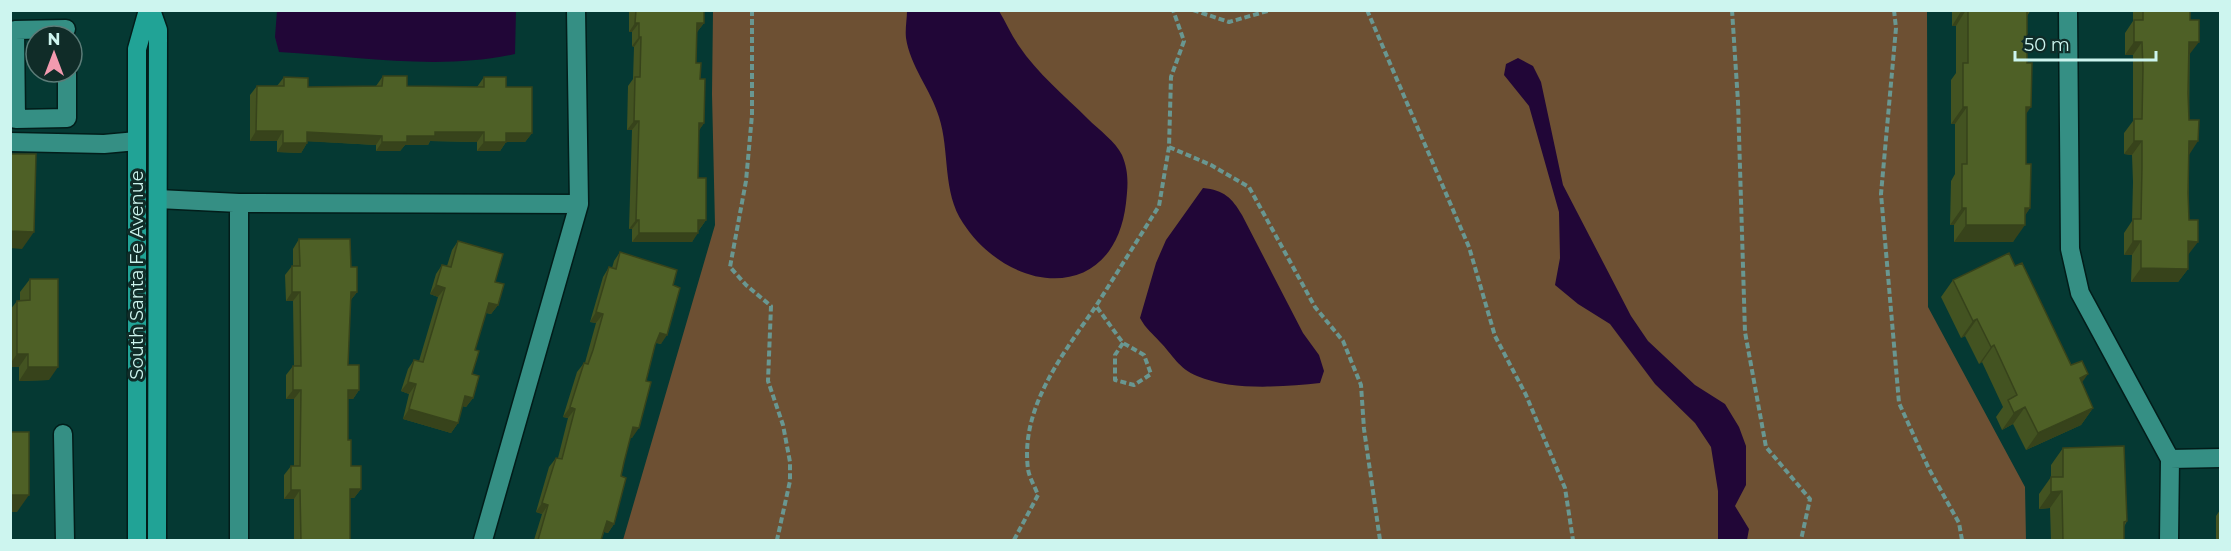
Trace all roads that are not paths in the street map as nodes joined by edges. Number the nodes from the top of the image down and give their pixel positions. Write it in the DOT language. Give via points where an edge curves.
graph roads {
  1 [pos="150,10"];
  2 [pos="576,10"];
  3 [pos="2068,10"];
  4 [pos="24,30"];
  5 [pos="67,84"];
  6 [pos="138,141"];
  7 [pos="10,142"];
  8 [pos="158,199"];
  9 [pos="239,203"];
  10 [pos="579,204"];
  11 [pos="63,434"];
  12 [pos="2220,458"];
  13 [pos="2170,459"];
  14 [pos="65,540"];
  15 [pos="137,540"];
  16 [pos="157,540"];
  17 [pos="239,540"];
  18 [pos="483,540"];
  19 [pos="2169,540"];
  1 -- 6 [label="main road, South Santa Fe Avenue" via="137,49"];
  1 -- 8 [label="main road, South Santa Fe Avenue" via="158,30"];
  2 -- 10 [label="street"];
  3 -- 13 [label="street" via="2070,249 2080,293"];
  4 -- 5 [label="street" via="15,30 16,119 67,118"];
  6 -- 7 [label="street"];
  6 -- 15 [label="main road, South Santa Fe Avenue"];
  8 -- 9 [label="street"];
  8 -- 16 [label="main road, South Santa Fe Avenue"];
  9 -- 10 [label="street"];
  9 -- 17 [label="street"];
  10 -- 18 [label="street"];
  11 -- 14 [label="street"];
  12 -- 13 [label="street"];
  13 -- 19 [label="street"];
}
